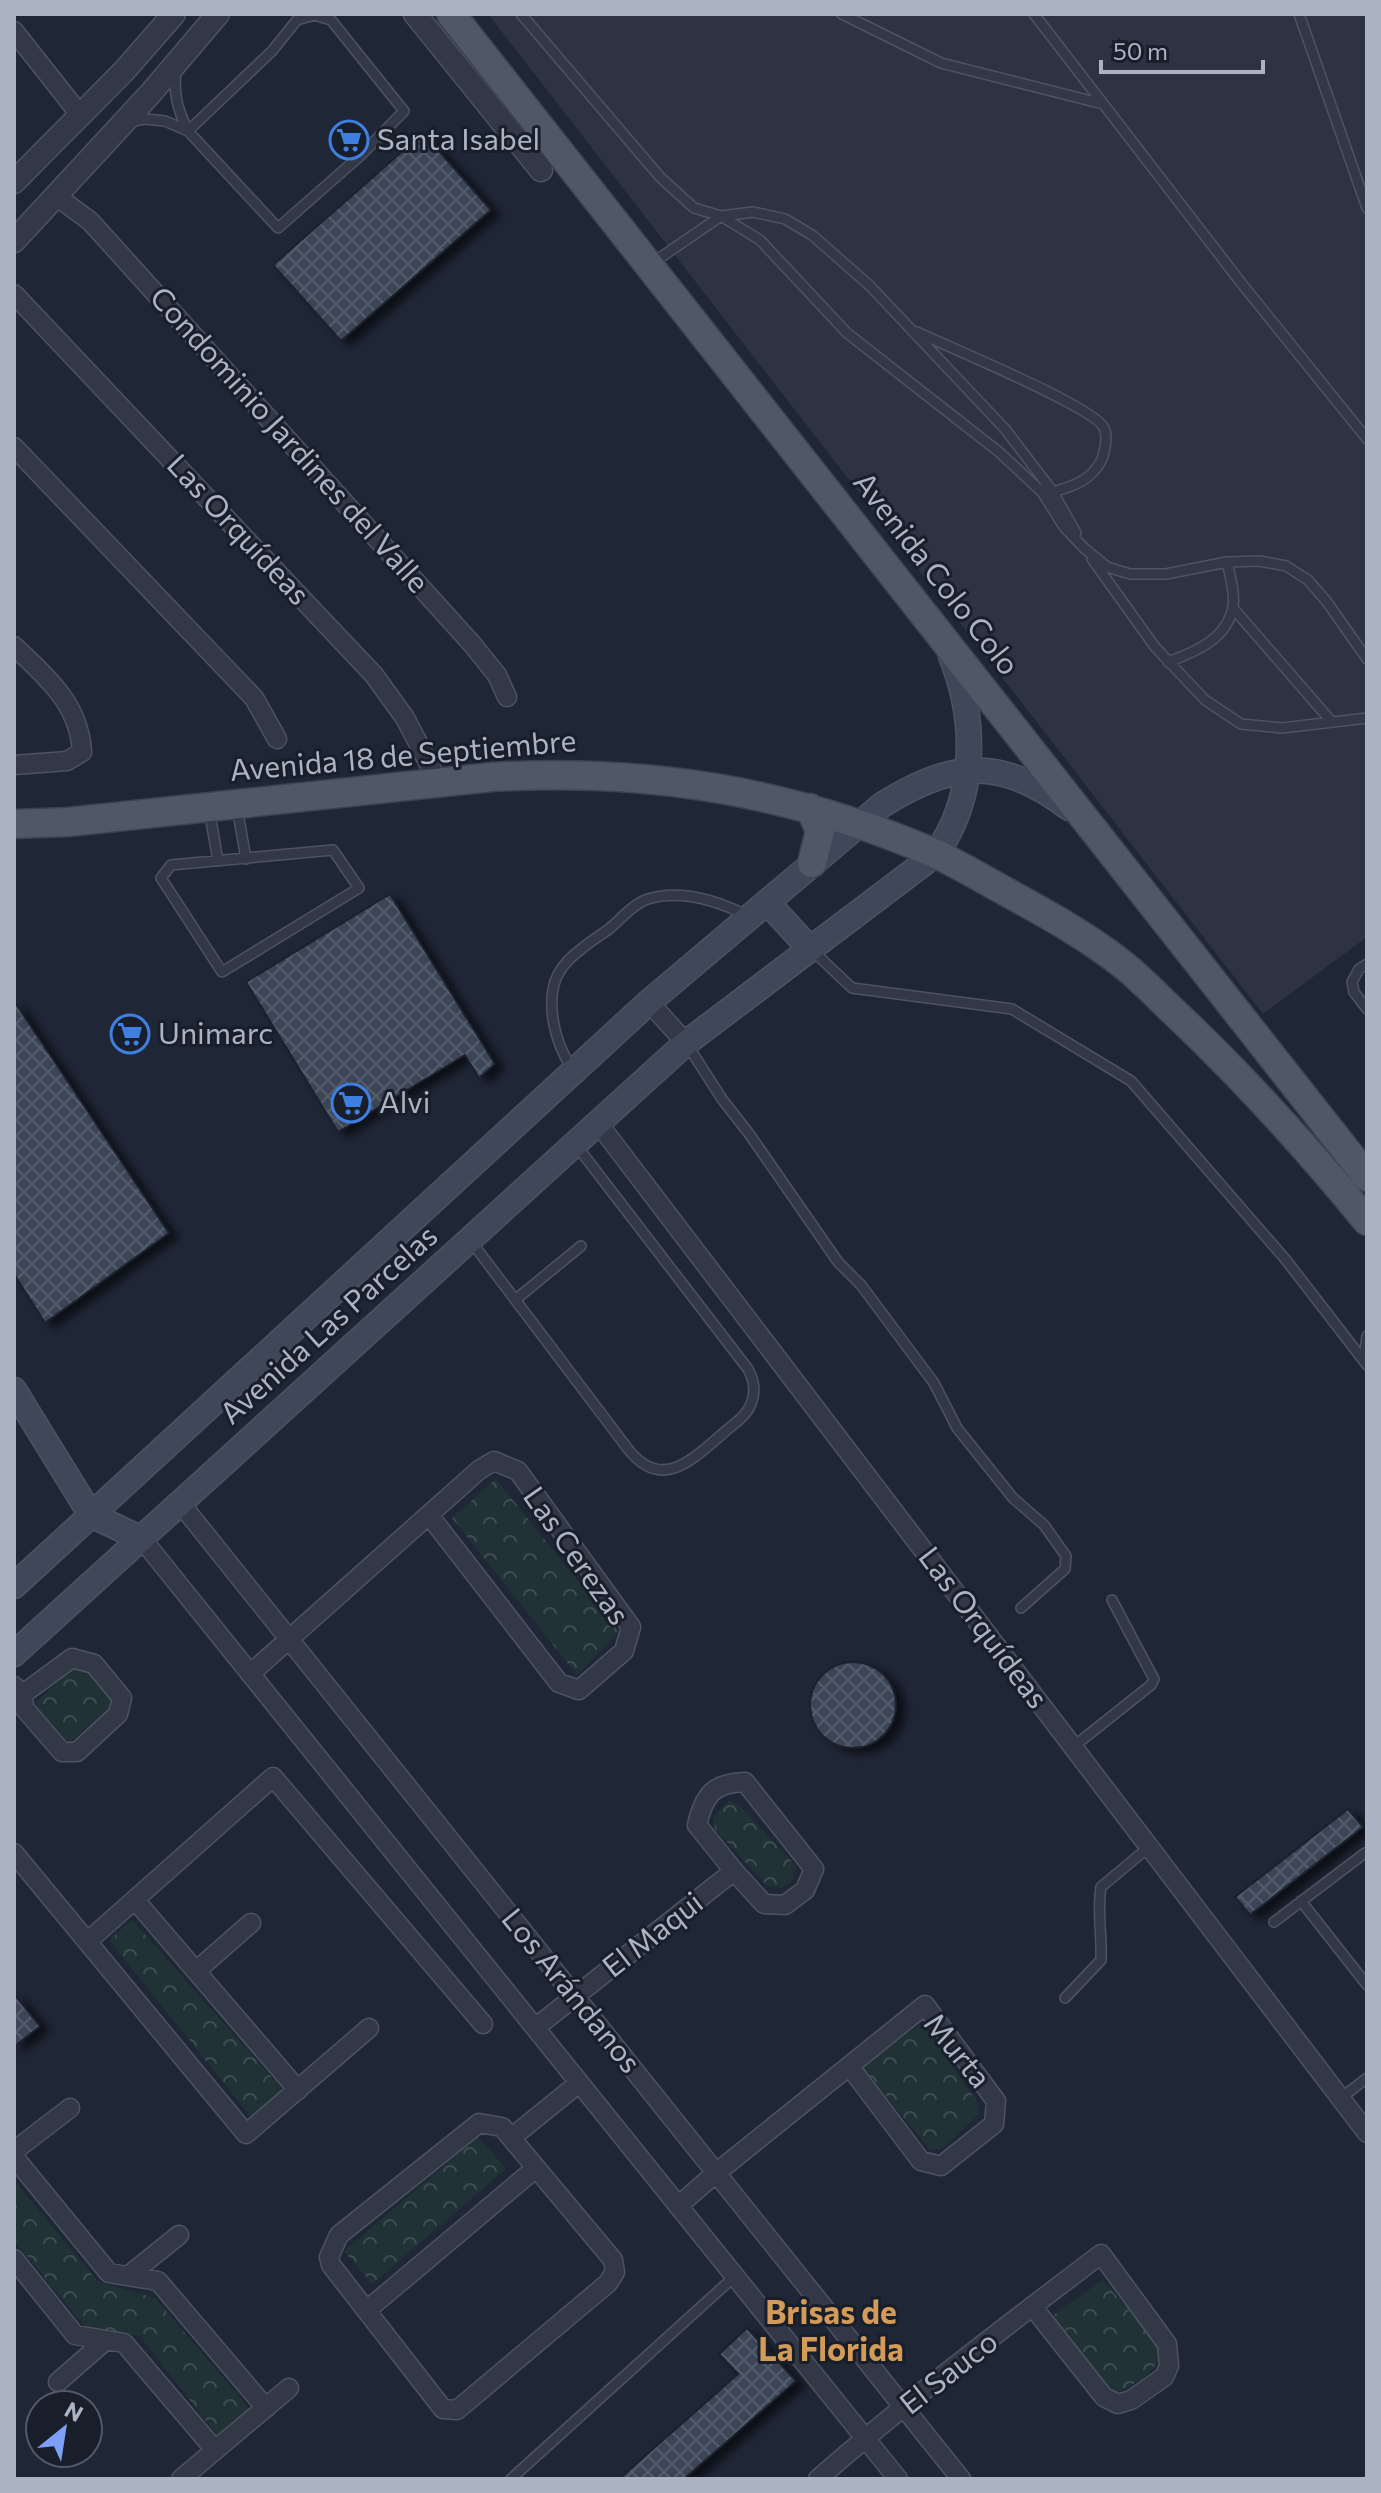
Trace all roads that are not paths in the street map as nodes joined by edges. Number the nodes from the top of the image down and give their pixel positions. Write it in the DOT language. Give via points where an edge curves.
graph roads {
  1 [pos="174,14"];
  2 [pos="218,14"];
  3 [pos="415,14"];
  4 [pos="451,14"];
  5 [pos="521,14"];
  6 [pos="842,14"];
  7 [pos="1034,14"];
  8 [pos="1299,14"];
  9 [pos="14,31"];
  10 [pos="177,64"];
  11 [pos="1103,104"];
  12 [pos="81,116"];
  13 [pos="123,123"];
  14 [pos="188,131"];
  15 [pos="541,170"];
  16 [pos="14,182"];
  17 [pos="56,196"];
  18 [pos="1367,208"];
  19 [pos="721,216"];
  20 [pos="14,241"];
  21 [pos="648,266"];
  22 [pos="14,294"];
  23 [pos="910,329"];
  24 [pos="1367,439"];
  25 [pos="14,447"];
  26 [pos="1053,492"];
  27 [pos="1084,548"];
  28 [pos="1227,562"];
  29 [pos="1233,608"];
  30 [pos="925,613"];
  31 [pos="18,655"];
  32 [pos="1367,659"];
  33 [pos="1168,662"];
  34 [pos="507,697"];
  35 [pos="1367,718"];
  36 [pos="1331,721"];
  37 [pos="277,739"];
  38 [pos="14,765"];
  39 [pos="968,771"];
  40 [pos="439,783"];
  41 [pos="237,804"];
  42 [pos="209,807"];
  43 [pos="810,808"];
  44 [pos="858,823"];
  45 [pos="14,824"];
  46 [pos="1105,843"];
  47 [pos="936,854"];
  48 [pos="246,859"];
  49 [pos="218,861"];
  50 [pos="812,863"];
  51 [pos="758,909"];
  52 [pos="810,949"];
  53 [pos="1367,964"];
  54 [pos="649,1002"];
  55 [pos="1367,1009"];
  56 [pos="686,1043"];
  57 [pos="574,1071"];
  58 [pos="598,1123"];
  59 [pos="575,1144"];
  60 [pos="1367,1177"];
  61 [pos="1366,1224"];
  62 [pos="470,1240"];
  63 [pos="581,1246"];
  64 [pos="515,1300"];
  65 [pos="1367,1336"];
  66 [pos="1366,1361"];
  67 [pos="14,1390"];
  68 [pos="181,1504"];
  69 [pos="91,1515"];
  70 [pos="429,1515"];
  71 [pos="142,1539"];
  72 [pos="14,1586"];
  73 [pos="1112,1600"];
  74 [pos="1021,1608"];
  75 [pos="289,1639"];
  76 [pos="14,1654"];
  77 [pos="250,1674"];
  78 [pos="19,1690"];
  79 [pos="1073,1747"];
  80 [pos="1149,1847"];
  81 [pos="14,1853"];
  82 [pos="1365,1853"];
  83 [pos="734,1871"];
  84 [pos="135,1900"];
  85 [pos="1301,1901"];
  86 [pos="1274,1922"];
  87 [pos="251,1923"];
  88 [pos="88,1941"];
  89 [pos="196,1971"];
  90 [pos="1367,1985"];
  91 [pos="575,1996"];
  92 [pos="1065,1998"];
  93 [pos="483,2024"];
  94 [pos="369,2028"];
  95 [pos="535,2028"];
  96 [pos="850,2067"];
  97 [pos="1367,2078"];
  98 [pos="579,2083"];
  99 [pos="298,2090"];
  100 [pos="1341,2098"];
  101 [pos="70,2108"];
  102 [pos="1367,2133"];
  103 [pos="511,2138"];
  104 [pos="14,2151"];
  105 [pos="14,2157"];
  106 [pos="536,2168"];
  107 [pos="716,2173"];
  108 [pos="678,2206"];
  109 [pos="179,2235"];
  110 [pos="14,2259"];
  111 [pos="128,2276"];
  112 [pos="735,2276"];
  113 [pos="1032,2306"];
  114 [pos="367,2310"];
  115 [pos="106,2340"];
  116 [pos="58,2382"];
  117 [pos="289,2388"];
  118 [pos="266,2408"];
  119 [pos="904,2408"];
  120 [pos="865,2438"];
  121 [pos="215,2450"];
  122 [pos="181,2479"];
  123 [pos="511,2479"];
  124 [pos="818,2479"];
  125 [pos="898,2479"];
  126 [pos="961,2479"];
  1 -- 12 [label="street"];
  2 -- 10 [label="street"];
  3 -- 15 [label="street"];
  4 -- 21 [label="main road, Avenida Colo Colo"];
  5 -- 19 [label="lane" via="660,177 694,208"];
  6 -- 11 [label="lane" via="941,63"];
  7 -- 11 [label="lane"];
  8 -- 18 [label="lane"];
  9 -- 12 [label="street"];
  10 -- 13 [label="street"];
  10 -- 14 [label="lane" via="177,109"];
  11 -- 24 [label="lane"];
  12 -- 16 [label="street"];
  13 -- 14 [label="lane" via="165,121"];
  13 -- 17 [label="street"];
  14 -- 14 [label="lane" via="297,20 314,15 331,20 404,111 278,228"];
  17 -- 20 [label="street"];
  17 -- 34 [label="street, Condominio Jardines del Valle" via="90,221 472,644"];
  19 -- 21 [label="lane"];
  19 -- 23 [label="lane" via="753,212 785,219 812,235"];
  19 -- 27 [label="lane" via="760,240 847,333 999,452 1042,492"];
  21 -- 30 [label="main road, Avenida Colo Colo"];
  22 -- 40 [label="street, Las Orquídeas" via="374,675 405,718"];
  23 -- 26 [label="lane" via="1005,429"];
  23 -- 26 [label="lane" via="1071,404 1104,428 1106,445 1091,476"];
  25 -- 37 [label="street" via="254,698"];
  26 -- 27 [label="lane"];
  27 -- 28 [label="lane" via="1107,567 1130,574 1166,574"];
  27 -- 33 [label="lane"];
  28 -- 29 [label="lane"];
  28 -- 32 [label="lane" via="1286,566 1308,580"];
  29 -- 33 [label="lane" via="1221,632 1201,650"];
  29 -- 36 [label="lane"];
  30 -- 39 [label="main road, Avenida Las Parcelas" via="960,678 968,718"];
  30 -- 46 [label="main road, Avenida Colo Colo"];
  31 -- 38 [label="street" via="62,694 81,732 82,752 67,761"];
  33 -- 36 [label="lane" via="1205,700 1241,724 1282,728"];
  35 -- 36 [label="lane"];
  39 -- 44 [label="main road, Avenida Las Parcelas" via="915,785"];
  39 -- 46 [label="main road, Avenida Las Parcelas" via="1002,772 1029,781 1073,811"];
  39 -- 47 [label="main road, Avenida Las Parcelas" via="956,820"];
  40 -- 41 [label="main road, Avenida 18 de Septiembre"];
  40 -- 43 [label="main road, Avenida 18 de Septiembre" via="546,774 639,777 706,785"];
  41 -- 42 [label="main road, Avenida 18 de Septiembre"];
  41 -- 48 [label="lane"];
  42 -- 45 [label="main road, Avenida 18 de Septiembre"];
  42 -- 49 [label="lane"];
  43 -- 44 [label="main road, Avenida 18 de Septiembre"];
  43 -- 50 [label="main road" via="820,831"];
  44 -- 47 [label="main road, Avenida 18 de Septiembre"];
  44 -- 50 [label="main road, Avenida Las Parcelas"];
  46 -- 60 [label="main road, Avenida Colo Colo"];
  47 -- 52 [label="main road, Avenida Las Parcelas"];
  47 -- 61 [label="main road, Avenida 18 de Septiembre" via="1034,907 1126,967 1260,1098 1315,1157"];
  48 -- 49 [label="lane"];
  48 -- 49 [label="lane" via="333,850 359,888 222,972 161,878 171,865"];
  50 -- 51 [label="main road, Avenida Las Parcelas"];
  51 -- 52 [label="main road"];
  51 -- 54 [label="main road, Avenida Las Parcelas"];
  51 -- 57 [label="lane" via="681,895 645,899 565,963 552,999 554,1031"];
  52 -- 56 [label="main road, Avenida Las Parcelas"];
  52 -- 66 [label="lane" via="852,988 1012,1009 1131,1081"];
  53 -- 55 [label="lane" via="1352,982"];
  54 -- 56 [label="street"];
  54 -- 57 [label="main road, Avenida Las Parcelas"];
  56 -- 58 [label="main road, Avenida Las Parcelas"];
  56 -- 74 [label="lane" via="838,1262 934,1383 957,1428 1066,1556 1065,1569"];
  57 -- 69 [label="main road, Avenida Las Parcelas"];
  58 -- 59 [label="main road, Avenida Las Parcelas"];
  58 -- 79 [label="street, Las Orquídeas"];
  59 -- 62 [label="main road, Avenida Las Parcelas"];
  59 -- 64 [label="lane" via="748,1369 754,1384 752,1402 690,1462 674,1469 648,1467 633,1456"];
  62 -- 64 [label="lane"];
  62 -- 68 [label="main road, Avenida Las Parcelas"];
  63 -- 64 [label="lane"];
  65 -- 66 [label="lane"];
  67 -- 69 [label="main road"];
  68 -- 71 [label="main road, Avenida Las Parcelas"];
  68 -- 75 [label="street, Los Arándanos"];
  69 -- 71 [label="main road"];
  69 -- 72 [label="main road, Avenida Las Parcelas"];
  70 -- 70 [label="street, Las Cerezas" via="559,1683 579,1690 624,1651 631,1627 518,1471 494,1461"];
  70 -- 75 [label="street, Las Cerezas"];
  71 -- 76 [label="main road, Avenida Las Parcelas"];
  71 -- 77 [label="street, Los Arándanos"];
  73 -- 79 [label="lane" via="1154,1679"];
  75 -- 77 [label="street, Las Cerezas"];
  75 -- 91 [label="street, Los Arándanos"];
  77 -- 95 [label="street, Los Arándanos"];
  78 -- 78 [label="street" via="24,1708 62,1752 77,1752 118,1714 122,1698 94,1664 72,1658"];
  79 -- 80 [label="street, Las Orquídeas"];
  80 -- 92 [label="lane" via="1101,1887 1101,1960"];
  80 -- 100 [label="street, Las Orquídeas"];
  81 -- 88 [label="street"];
  82 -- 85 [label="lane"];
  83 -- 83 [label="street, El Maqui" via="697,1825 703,1801 725,1783 745,1782 814,1869 805,1890 785,1905 764,1904"];
  83 -- 91 [label="street, El Maqui"];
  84 -- 88 [label="street"];
  84 -- 89 [label="street"];
  84 -- 93 [label="street" via="273,1777"];
  85 -- 86 [label="lane"];
  85 -- 90 [label="lane"];
  87 -- 89 [label="street"];
  88 -- 99 [label="street" via="246,2134"];
  89 -- 99 [label="street"];
  91 -- 95 [label="street, El Maqui"];
  91 -- 107 [label="street, Los Arándanos"];
  94 -- 99 [label="street"];
  95 -- 98 [label="street, Los Arándanos"];
  96 -- 96 [label="street, Murta" via="925,2005 996,2101 994,2124 941,2166 921,2161"];
  96 -- 107 [label="street, Murta"];
  97 -- 100 [label="lane"];
  98 -- 103 [label="street"];
  98 -- 108 [label="street, Los Arándanos"];
  100 -- 102 [label="street, Las Orquídeas"];
  101 -- 104 [label="street"];
  103 -- 106 [label="street"];
  103 -- 114 [label="street" via="502,2127 479,2123 339,2235 331,2265"];
  105 -- 111 [label="street" via="109,2273"];
  106 -- 114 [label="street"];
  106 -- 114 [label="street" via="613,2260 615,2272 608,2283 574,2312 457,2410 443,2409"];
  107 -- 108 [label="street, Murta"];
  107 -- 119 [label="street, Los Arándanos"];
  108 -- 112 [label="street, Los Arándanos"];
  109 -- 111 [label="street"];
  110 -- 115 [label="street" via="75,2335"];
  111 -- 118 [label="street" via="158,2281"];
  112 -- 120 [label="street, Los Arándanos"];
  112 -- 123 [label="lane"];
  113 -- 113 [label="street, El Sauco" via="1101,2254 1167,2344 1164,2377 1131,2400 1118,2404 1104,2397"];
  113 -- 119 [label="street, El Sauco"];
  115 -- 116 [label="street"];
  115 -- 121 [label="street" via="124,2343"];
  117 -- 118 [label="street"];
  118 -- 121 [label="street"];
  119 -- 120 [label="street, El Sauco"];
  119 -- 126 [label="street, Los Arándanos"];
  120 -- 124 [label="street, El Sauco"];
  120 -- 125 [label="street, Los Arándanos"];
  121 -- 122 [label="street"];
}
